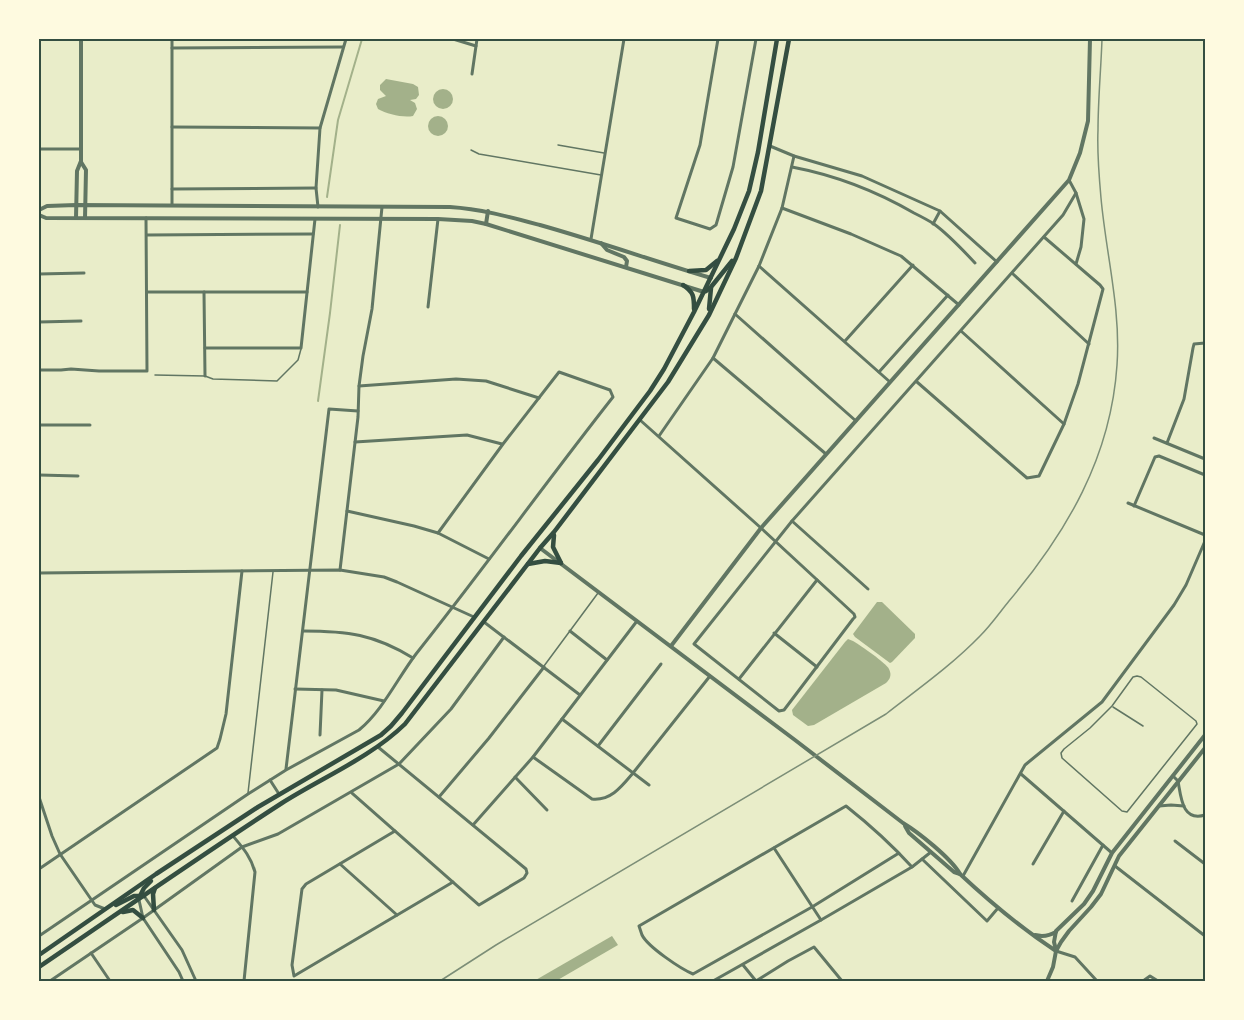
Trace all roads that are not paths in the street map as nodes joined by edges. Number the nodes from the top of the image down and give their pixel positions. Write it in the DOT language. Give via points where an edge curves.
graph roads {
  1 [pos="81,39"];
  2 [pos="172,39"];
  3 [pos="345,39"];
  4 [pos="453,39"];
  5 [pos="477,39"];
  6 [pos="624,39"];
  7 [pos="718,39"];
  8 [pos="756,39"];
  9 [pos="777,39"];
  10 [pos="789,39"];
  11 [pos="1090,39"];
  12 [pos="476,46"];
  13 [pos="343,47"];
  14 [pos="172,48"];
  15 [pos="472,74"];
  16 [pos="172,127"];
  17 [pos="320,128"];
  18 [pos="558,145"];
  19 [pos="770,146"];
  20 [pos="39,149"];
  21 [pos="81,149"];
  22 [pos="471,150"];
  23 [pos="605,153"];
  24 [pos="794,156"];
  25 [pos="81,161"];
  26 [pos="792,166"];
  27 [pos="602,175"];
  28 [pos="1070,180"];
  29 [pos="316,188"];
  30 [pos="172,189"];
  31 [pos="1076,193"];
  32 [pos="77,194"];
  33 [pos="85,194"];
  34 [pos="76,205"];
  35 [pos="64,206"];
  36 [pos="85,206"];
  37 [pos="96,206"];
  38 [pos="172,206"];
  39 [pos="318,207"];
  40 [pos="382,207"];
  41 [pos="782,208"];
  42 [pos="39,210"];
  43 [pos="489,211"];
  44 [pos="940,211"];
  45 [pos="39,215"];
  46 [pos="76,218"];
  47 [pos="85,218"];
  48 [pos="146,218"];
  49 [pos="315,219"];
  50 [pos="382,219"];
  51 [pos="438,219"];
  52 [pos="486,224"];
  53 [pos="933,224"];
  54 [pos="313,234"];
  55 [pos="147,235"];
  56 [pos="1044,237"];
  57 [pos="591,239"];
  58 [pos="601,242"];
  59 [pos="736,258"];
  60 [pos="720,259"];
  61 [pos="997,262"];
  62 [pos="975,263"];
  63 [pos="1076,264"];
  64 [pos="913,265"];
  65 [pos="759,266"];
  66 [pos="626,267"];
  67 [pos="689,271"];
  68 [pos="84,273"];
  69 [pos="39,274"];
  70 [pos="1013,274"];
  71 [pos="711,278"];
  72 [pos="683,285"];
  73 [pos="711,287"];
  74 [pos="307,291"];
  75 [pos="147,292"];
  76 [pos="204,292"];
  77 [pos="704,292"];
  78 [pos="948,296"];
  79 [pos="959,305"];
  80 [pos="428,307"];
  81 [pos="694,312"];
  82 [pos="735,314"];
  83 [pos="709,315"];
  84 [pos="81,321"];
  85 [pos="39,322"];
  86 [pos="961,331"];
  87 [pos="845,341"];
  88 [pos="1205,343"];
  89 [pos="1089,344"];
  90 [pos="205,348"];
  91 [pos="301,348"];
  92 [pos="713,358"];
  93 [pos="39,370"];
  94 [pos="879,372"];
  95 [pos="155,375"];
  96 [pos="205,376"];
  97 [pos="891,382"];
  98 [pos="916,382"];
  99 [pos="359,386"];
  100 [pos="539,398"];
  101 [pos="358,411"];
  102 [pos="640,420"];
  103 [pos="856,421"];
  104 [pos="39,424"];
  105 [pos="1064,424"];
  106 [pos="90,425"];
  107 [pos="659,437"];
  108 [pos="1154,438"];
  109 [pos="356,442"];
  110 [pos="1167,443"];
  111 [pos="503,444"];
  112 [pos="827,454"];
  113 [pos="1205,459"];
  114 [pos="39,475"];
  115 [pos="1205,475"];
  116 [pos="78,476"];
  117 [pos="1128,503"];
  118 [pos="1134,506"];
  119 [pos="347,511"];
  120 [pos="792,521"];
  121 [pos="762,528"];
  122 [pos="543,529"];
  123 [pos="438,532"];
  124 [pos="554,532"];
  125 [pos="1205,535"];
  126 [pos="776,541"];
  127 [pos="1205,541"];
  128 [pos="540,548"];
  129 [pos="521,556"];
  130 [pos="489,559"];
  131 [pos="561,563"];
  132 [pos="528,564"];
  133 [pos="340,570"];
  134 [pos="242,571"];
  135 [pos="273,571"];
  136 [pos="310,571"];
  137 [pos="39,573"];
  138 [pos="817,580"];
  139 [pos="868,589"];
  140 [pos="599,592"];
  141 [pos="454,607"];
  142 [pos="476,617"];
  143 [pos="638,621"];
  144 [pos="484,622"];
  145 [pos="303,632"];
  146 [pos="570,632"];
  147 [pos="774,633"];
  148 [pos="504,637"];
  149 [pos="671,646"];
  150 [pos="413,658"];
  151 [pos="607,660"];
  152 [pos="661,664"];
  153 [pos="544,667"];
  154 [pos="817,667"];
  155 [pos="710,676"];
  156 [pos="739,679"];
  157 [pos="295,689"];
  158 [pos="322,690"];
  159 [pos="580,695"];
  160 [pos="384,701"];
  161 [pos="1112,706"];
  162 [pos="562,719"];
  163 [pos="1143,726"];
  164 [pos="320,735"];
  165 [pos="1205,735"];
  166 [pos="597,746"];
  167 [pos="378,747"];
  168 [pos="1205,747"];
  169 [pos="533,757"];
  170 [pos="399,764"];
  171 [pos="286,770"];
  172 [pos="633,773"];
  173 [pos="1020,774"];
  174 [pos="1173,776"];
  175 [pos="515,777"];
  176 [pos="270,780"];
  177 [pos="1179,781"];
  178 [pos="649,785"];
  179 [pos="351,792"];
  180 [pos="248,794"];
  181 [pos="279,794"];
  182 [pos="39,797"];
  183 [pos="439,797"];
  184 [pos="1184,806"];
  185 [pos="1158,807"];
  186 [pos="547,810"];
  187 [pos="1064,811"];
  188 [pos="1205,815"];
  189 [pos="473,825"];
  190 [pos="395,831"];
  191 [pos="233,836"];
  192 [pos="1175,841"];
  193 [pos="1103,845"];
  194 [pos="242,847"];
  195 [pos="774,848"];
  196 [pos="933,850"];
  197 [pos="899,853"];
  198 [pos="1112,853"];
  199 [pos="60,854"];
  200 [pos="922,859"];
  201 [pos="340,864"];
  202 [pos="1033,864"];
  203 [pos="1205,864"];
  204 [pos="1115,866"];
  205 [pos="912,867"];
  206 [pos="39,869"];
  207 [pos="156,874"];
  208 [pos="961,875"];
  209 [pos="453,882"];
  210 [pos="155,888"];
  211 [pos="141,897"];
  212 [pos="92,900"];
  213 [pos="1072,901"];
  214 [pos="95,905"];
  215 [pos="812,907"];
  216 [pos="107,908"];
  217 [pos="998,908"];
  218 [pos="153,910"];
  219 [pos="120,912"];
  220 [pos="397,915"];
  221 [pos="93,918"];
  222 [pos="144,918"];
  223 [pos="821,920"];
  224 [pos="39,929"];
  225 [pos="1056,932"];
  226 [pos="1031,934"];
  227 [pos="41,935"];
  228 [pos="1205,936"];
  229 [pos="1056,951"];
  230 [pos="91,953"];
  231 [pos="39,955"];
  232 [pos="743,965"];
  233 [pos="39,967"];
  234 [pos="1144,979"];
  235 [pos="50,981"];
  236 [pos="110,981"];
  237 [pos="183,981"];
  238 [pos="196,981"];
  239 [pos="244,981"];
  240 [pos="713,981"];
  241 [pos="756,981"];
  242 [pos="842,981"];
  243 [pos="1047,981"];
  244 [pos="1097,981"];
  245 [pos="1158,981"];
  1 -- 21 [label="street"];
  2 -- 14 [label="street"];
  3 -- 13 [label="street"];
  4 -- 12 [label="street"];
  5 -- 12 [label="street"];
  6 -- 23 [label="street"];
  7 -- 8 [label="street" via="700,145 676,218 710,229 716,225 733,167"];
  9 -- 60 [label="main road" via="749,192"];
  10 -- 19 [label="main road"];
  11 -- 28 [label="street" via="1088,121"];
  12 -- 15 [label="street"];
  13 -- 14 [label="street"];
  13 -- 17 [label="street"];
  14 -- 16 [label="street"];
  16 -- 17 [label="street"];
  16 -- 30 [label="street"];
  17 -- 29 [label="street"];
  18 -- 23 [label="lane"];
  19 -- 24 [label="street"];
  19 -- 59 [label="main road" via="761,191"];
  20 -- 21 [label="street"];
  21 -- 25 [label="street"];
  22 -- 27 [label="lane"];
  23 -- 27 [label="street"];
  24 -- 26 [label="street"];
  24 -- 44 [label="street" via="862,176"];
  25 -- 32 [label="street"];
  25 -- 33 [label="street" via="86,170"];
  26 -- 41 [label="street"];
  26 -- 53 [label="street" via="867,190"];
  27 -- 57 [label="street"];
  28 -- 31 [label="street"];
  28 -- 61 [label="street"];
  29 -- 30 [label="street"];
  29 -- 39 [label="street"];
  30 -- 38 [label="street"];
  31 -- 56 [label="street"];
  31 -- 63 [label="street" via="1084,219"];
  32 -- 34 [label="street"];
  32 -- 35 [label="street"];
  33 -- 36 [label="street"];
  33 -- 37 [label="street"];
  34 -- 35 [label="street"];
  34 -- 36 [label="street"];
  34 -- 46 [label="street"];
  35 -- 42 [label="street"];
  36 -- 37 [label="street"];
  36 -- 47 [label="street"];
  37 -- 38 [label="street"];
  38 -- 39 [label="street"];
  39 -- 40 [label="street"];
  40 -- 43 [label="street"];
  40 -- 50 [label="street"];
  41 -- 64 [label="street" via="851,234"];
  41 -- 65 [label="street"];
  43 -- 52 [label="street"];
  43 -- 57 [label="street"];
  44 -- 53 [label="street"];
  44 -- 61 [label="street"];
  45 -- 46 [label="street"];
  46 -- 47 [label="street"];
  47 -- 48 [label="street"];
  48 -- 49 [label="street"];
  48 -- 55 [label="street"];
  49 -- 50 [label="street"];
  49 -- 54 [label="street"];
  50 -- 51 [label="street"];
  50 -- 99 [label="street"];
  51 -- 52 [label="street"];
  51 -- 80 [label="street"];
  52 -- 66 [label="street"];
  53 -- 62 [label="street"];
  54 -- 55 [label="street"];
  54 -- 74 [label="street"];
  55 -- 75 [label="street"];
  56 -- 63 [label="street"];
  56 -- 70 [label="street"];
  57 -- 58 [label="street"];
  58 -- 66 [label="street" via="607,250 624,257"];
  58 -- 67 [label="street"];
  59 -- 73 [label="main road"];
  59 -- 83 [label="main road"];
  60 -- 67 [label="main road" via="706,270"];
  60 -- 71 [label="main road"];
  61 -- 79 [label="street"];
  63 -- 89 [label="street" via="1103,289"];
  64 -- 78 [label="street"];
  64 -- 87 [label="street"];
  65 -- 82 [label="street"];
  65 -- 87 [label="street"];
  66 -- 72 [label="street"];
  67 -- 71 [label="street"];
  68 -- 69 [label="street"];
  70 -- 86 [label="street"];
  70 -- 89 [label="street"];
  71 -- 73 [label="main road"];
  71 -- 77 [label="main road"];
  72 -- 77 [label="street"];
  72 -- 81 [label="main road" via="693,294"];
  73 -- 77 [label="main road"];
  73 -- 83 [label="main road"];
  74 -- 76 [label="street"];
  74 -- 91 [label="street"];
  75 -- 76 [label="street"];
  75 -- 93 [label="street" via="147,371"];
  76 -- 90 [label="street"];
  77 -- 81 [label="main road"];
  78 -- 79 [label="street"];
  78 -- 94 [label="street"];
  79 -- 97 [label="street"];
  81 -- 122 [label="main road" via="651,391"];
  82 -- 92 [label="street"];
  82 -- 103 [label="street"];
  83 -- 102 [label="main road"];
  84 -- 85 [label="street"];
  86 -- 98 [label="street"];
  86 -- 105 [label="street"];
  87 -- 94 [label="street"];
  88 -- 110 [label="street" via="1194,344 1184,399"];
  89 -- 105 [label="street"];
  90 -- 91 [label="street"];
  90 -- 96 [label="street"];
  91 -- 96 [label="lane" via="298,360 277,381"];
  92 -- 107 [label="street"];
  92 -- 112 [label="street"];
  94 -- 97 [label="street"];
  95 -- 96 [label="lane"];
  97 -- 103 [label="street"];
  98 -- 105 [label="street" via="1027,478 1039,476"];
  98 -- 120 [label="street"];
  99 -- 100 [label="street" via="456,379 486,381"];
  99 -- 101 [label="street"];
  100 -- 111 [label="street"];
  100 -- 130 [label="street" via="559,372 610,390 613,397"];
  101 -- 109 [label="street"];
  101 -- 136 [label="street" via="330,409"];
  102 -- 107 [label="street"];
  102 -- 124 [label="main road"];
  103 -- 112 [label="street"];
  104 -- 106 [label="street"];
  107 -- 121 [label="street"];
  108 -- 110 [label="street"];
  109 -- 111 [label="street" via="467,435"];
  109 -- 119 [label="street"];
  110 -- 113 [label="street"];
  111 -- 123 [label="street"];
  112 -- 121 [label="street"];
  114 -- 116 [label="street"];
  115 -- 118 [label="street" via="1155,457"];
  117 -- 118 [label="street"];
  118 -- 125 [label="street"];
  119 -- 123 [label="street"];
  119 -- 133 [label="street"];
  120 -- 126 [label="street"];
  120 -- 139 [label="street"];
  121 -- 126 [label="street"];
  121 -- 149 [label="street"];
  122 -- 128 [label="main road"];
  122 -- 129 [label="main road"];
  123 -- 130 [label="street"];
  124 -- 128 [label="main road"];
  124 -- 131 [label="main road" via="553,547"];
  126 -- 138 [label="street"];
  126 -- 156 [label="street" via="694,644"];
  127 -- 173 [label="street" via="1174,605 1102,702"];
  128 -- 129 [label="main road"];
  128 -- 131 [label="street"];
  128 -- 132 [label="main road"];
  129 -- 142 [label="main road"];
  130 -- 141 [label="street"];
  131 -- 132 [label="main road"];
  131 -- 140 [label="street"];
  132 -- 144 [label="main road"];
  133 -- 136 [label="street"];
  133 -- 141 [label="street" via="390,579"];
  134 -- 135 [label="street"];
  134 -- 137 [label="street"];
  134 -- 199 [label="street" via="226,714 217,748"];
  135 -- 136 [label="street"];
  135 -- 180 [label="lane"];
  136 -- 145 [label="street"];
  138 -- 147 [label="street"];
  138 -- 154 [label="street" via="855,617"];
  140 -- 143 [label="street"];
  140 -- 146 [label="lane"];
  141 -- 142 [label="street"];
  141 -- 150 [label="street"];
  142 -- 181 [label="main road" via="381,735"];
  143 -- 149 [label="street"];
  143 -- 151 [label="street"];
  144 -- 148 [label="street"];
  144 -- 167 [label="main road" via="405,724"];
  145 -- 150 [label="street" via="367,636"];
  145 -- 157 [label="street"];
  146 -- 151 [label="street"];
  146 -- 153 [label="lane"];
  147 -- 154 [label="street"];
  147 -- 156 [label="street"];
  148 -- 153 [label="street"];
  148 -- 170 [label="street" via="451,709"];
  149 -- 155 [label="street"];
  150 -- 160 [label="street"];
  151 -- 159 [label="street"];
  152 -- 166 [label="street"];
  153 -- 159 [label="street"];
  153 -- 183 [label="street"];
  154 -- 156 [label="street" via="781,711"];
  155 -- 172 [label="street"];
  155 -- 196 [label="street" via="914,830"];
  157 -- 158 [label="street"];
  157 -- 171 [label="street"];
  158 -- 160 [label="street"];
  158 -- 164 [label="street"];
  159 -- 162 [label="street"];
  160 -- 171 [label="street" via="359,730"];
  161 -- 161 [label="lane" via="1137,676 1197,724 1127,812 1062,758 1061,753"];
  161 -- 163 [label="lane"];
  162 -- 166 [label="street"];
  162 -- 169 [label="street"];
  165 -- 174 [label="street"];
  166 -- 172 [label="street"];
  167 -- 170 [label="street"];
  167 -- 191 [label="main road" via="300,791"];
  168 -- 177 [label="street"];
  169 -- 172 [label="street" via="592,799 611,795"];
  169 -- 175 [label="street"];
  170 -- 179 [label="street"];
  170 -- 183 [label="street"];
  171 -- 176 [label="street"];
  172 -- 178 [label="street"];
  173 -- 187 [label="street"];
  173 -- 208 [label="street"];
  174 -- 177 [label="street"];
  174 -- 198 [label="street"];
  175 -- 186 [label="street"];
  175 -- 189 [label="street"];
  176 -- 180 [label="street"];
  176 -- 181 [label="street"];
  177 -- 184 [label="street"];
  177 -- 185 [label="street"];
  179 -- 190 [label="street"];
  179 -- 194 [label="street" via="279,834"];
  180 -- 212 [label="street"];
  181 -- 207 [label="main road"];
  182 -- 199 [label="street"];
  183 -- 189 [label="street"];
  184 -- 185 [label="street"];
  184 -- 188 [label="street" via="1191,815"];
  185 -- 204 [label="street"];
  187 -- 193 [label="street"];
  187 -- 202 [label="street"];
  189 -- 209 [label="street" via="527,873 479,905"];
  190 -- 201 [label="street"];
  190 -- 209 [label="street"];
  191 -- 194 [label="street"];
  191 -- 210 [label="main road"];
  192 -- 203 [label="street"];
  193 -- 198 [label="street"];
  193 -- 213 [label="street"];
  194 -- 218 [label="street"];
  194 -- 239 [label="street" via="255,872"];
  195 -- 197 [label="street" via="846,806"];
  195 -- 215 [label="street"];
  195 -- 215 [label="street" via="639,926 643,937 693,974"];
  196 -- 200 [label="street"];
  196 -- 208 [label="street"];
  197 -- 205 [label="street"];
  197 -- 215 [label="street"];
  198 -- 225 [label="street" via="1084,904"];
  199 -- 206 [label="street"];
  199 -- 212 [label="street"];
  200 -- 205 [label="street"];
  200 -- 217 [label="street" via="987,921"];
  201 -- 220 [label="street"];
  201 -- 220 [label="street" via="302,889 294,976"];
  204 -- 228 [label="street"];
  204 -- 229 [label="street" via="1101,894"];
  205 -- 223 [label="street"];
  207 -- 211 [label="main road"];
  207 -- 216 [label="main road"];
  208 -- 217 [label="street"];
  209 -- 220 [label="street"];
  210 -- 211 [label="main road"];
  210 -- 218 [label="main road"];
  211 -- 216 [label="main road" via="134,896"];
  211 -- 218 [label="street"];
  211 -- 219 [label="main road"];
  211 -- 222 [label="street"];
  212 -- 214 [label="street"];
  212 -- 227 [label="street"];
  214 -- 216 [label="street"];
  214 -- 221 [label="street"];
  215 -- 223 [label="street"];
  216 -- 221 [label="main road"];
  217 -- 226 [label="street"];
  218 -- 222 [label="street"];
  218 -- 238 [label="street" via="182,950"];
  219 -- 222 [label="main road" via="133,910"];
  219 -- 233 [label="main road"];
  221 -- 231 [label="main road"];
  222 -- 230 [label="street"];
  222 -- 237 [label="street"];
  223 -- 232 [label="street"];
  224 -- 227 [label="street"];
  225 -- 226 [label="street" via="1044,937"];
  225 -- 229 [label="street"];
  226 -- 229 [label="street"];
  229 -- 243 [label="street"];
  229 -- 244 [label="street" via="1075,957"];
  230 -- 235 [label="street"];
  230 -- 236 [label="street"];
  232 -- 240 [label="street"];
  232 -- 241 [label="street"];
  234 -- 245 [label="street" via="1150,976"];
  241 -- 242 [label="street" via="814,948"];
}
